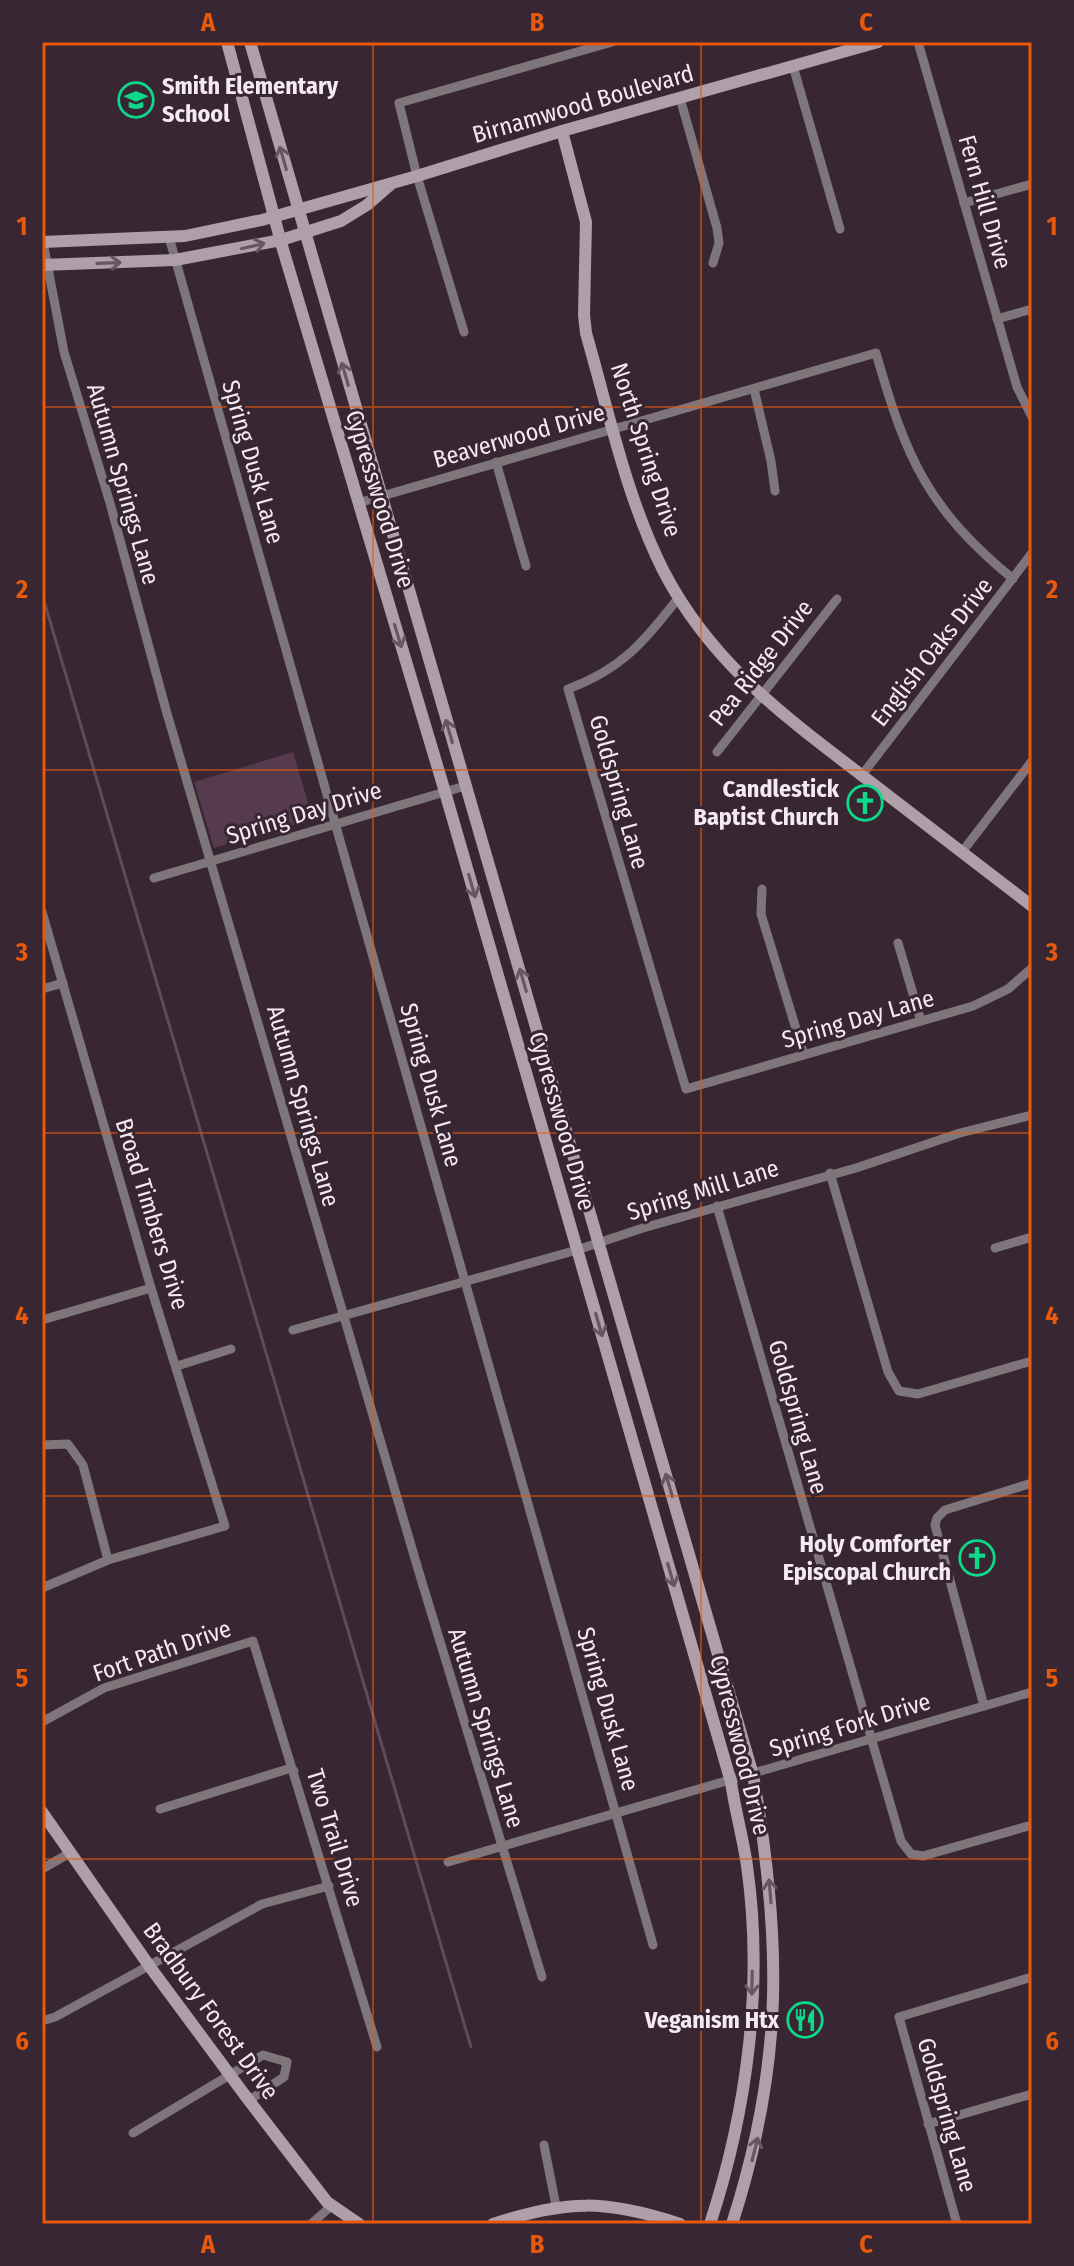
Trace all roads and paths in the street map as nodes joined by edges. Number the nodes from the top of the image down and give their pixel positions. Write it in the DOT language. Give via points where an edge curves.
graph roads {
  1 [pos="612,42"];
  2 [pos="878,42"];
  3 [pos="918,42"];
  4 [pos="251,44"];
  5 [pos="228,48"];
  6 [pos="793,66"];
  7 [pos="680,98"];
  8 [pos="562,131"];
  9 [pos="417,176"];
  10 [pos="393,183"];
  11 [pos="1032,184"];
  12 [pos="964,203"];
  13 [pos="297,210"];
  14 [pos="275,217"];
  15 [pos="840,229"];
  16 [pos="304,233"];
  17 [pos="169,237"];
  18 [pos="281,240"];
  19 [pos="43,242"];
  20 [pos="175,260"];
  21 [pos="713,263"];
  22 [pos="45,265"];
  23 [pos="1032,309"];
  24 [pos="997,319"];
  25 [pos="464,332"];
  26 [pos="754,389"];
  27 [pos="1032,417"];
  28 [pos="613,429"];
  29 [pos="496,462"];
  30 [pos="775,491"];
  31 [pos="381,497"];
  32 [pos="358,503"];
  33 [pos="1032,553"];
  34 [pos="526,566"];
  35 [pos="1013,579"];
  36 [pos="679,597"];
  37 [pos="837,599"];
  38 [pos="760,696"];
  39 [pos="717,752"];
  40 [pos="1032,761"];
  41 [pos="862,775"];
  42 [pos="465,786"];
  43 [pos="445,792"];
  44 [pos="335,823"];
  45 [pos="962,852"];
  46 [pos="210,862"];
  47 [pos="154,878"];
  48 [pos="762,889"];
  49 [pos="1032,906"];
  50 [pos="42,912"];
  51 [pos="898,943"];
  52 [pos="1032,968"];
  53 [pos="63,983"];
  54 [pos="42,989"];
  55 [pos="533,1014"];
  56 [pos="511,1021"];
  57 [pos="921,1021"];
  58 [pos="804,1055"];
  59 [pos="686,1089"];
  60 [pos="1032,1115"];
  61 [pos="830,1173"];
  62 [pos="717,1206"];
  63 [pos="1032,1237"];
  64 [pos="599,1244"];
  65 [pos="995,1248"];
  66 [pos="577,1250"];
  67 [pos="465,1280"];
  68 [pos="151,1288"];
  69 [pos="343,1315"];
  70 [pos="42,1320"];
  71 [pos="293,1330"];
  72 [pos="231,1349"];
  73 [pos="1032,1361"];
  74 [pos="177,1366"];
  75 [pos="42,1445"];
  76 [pos="1032,1483"];
  77 [pos="678,1517"];
  78 [pos="657,1523"];
  79 [pos="108,1560"];
  80 [pos="42,1588"];
  81 [pos="253,1641"];
  82 [pos="1032,1692"];
  83 [pos="984,1706"];
  84 [pos="42,1722"];
  85 [pos="870,1739"];
  86 [pos="294,1771"];
  87 [pos="753,1775"];
  88 [pos="731,1782"];
  89 [pos="160,1809"];
  90 [pos="42,1812"];
  91 [pos="616,1812"];
  92 [pos="1032,1825"];
  93 [pos="501,1846"];
  94 [pos="69,1849"];
  95 [pos="448,1862"];
  96 [pos="42,1869"];
  97 [pos="329,1886"];
  98 [pos="653,1945"];
  99 [pos="150,1967"];
  100 [pos="542,1977"];
  101 [pos="1032,1977"];
  102 [pos="751,2011"];
  103 [pos="774,2011"];
  104 [pos="42,2021"];
  105 [pos="377,2047"];
  106 [pos="230,2076"];
  107 [pos="1032,2094"];
  108 [pos="247,2098"];
  109 [pos="928,2124"];
  110 [pos="133,2133"];
  111 [pos="544,2145"];
  112 [pos="327,2202"];
  113 [pos="556,2206"];
  114 [pos="311,2224"];
  115 [pos="359,2224"];
  116 [pos="493,2224"];
  117 [pos="680,2224"];
  118 [pos="710,2224"];
  119 [pos="732,2224"];
  120 [pos="957,2224"];
  1 -- 9 [label="street" via="399,103"];
  2 -- 6 [label="main road, Birnamwood Boulevard"];
  3 -- 12 [label="street, Fern Hill Drive"];
  4 -- 5 [label="main road"];
  13 -- 4 [label="main road, Cypresswood Drive, one-way"];
  5 -- 14 [label="main road, Cypresswood Drive"];
  6 -- 7 [label="main road, Birnamwood Boulevard"];
  6 -- 15 [label="street"];
  7 -- 8 [label="main road, Birnamwood Boulevard"];
  7 -- 21 [label="street" via="717,228"];
  8 -- 9 [label="main road, Birnamwood Boulevard"];
  8 -- 28 [label="main road, North Spring Drive" via="586,222 586,333"];
  9 -- 10 [label="main road, Birnamwood Boulevard"];
  9 -- 25 [label="street"];
  10 -- 13 [label="main road, Birnamwood Boulevard"];
  10 -- 16 [label="main road, Birnamwood Boulevard" via="341,221"];
  11 -- 12 [label="street"];
  12 -- 24 [label="street, Fern Hill Drive"];
  13 -- 14 [label="main road, Birnamwood Boulevard"];
  13 -- 16 [label="main road, Cypresswood Drive"];
  14 -- 17 [label="main road, Birnamwood Boulevard"];
  14 -- 18 [label="main road, Cypresswood Drive"];
  16 -- 18 [label="main road, Birnamwood Boulevard"];
  31 -- 16 [label="main road, Cypresswood Drive, one-way"];
  17 -- 19 [label="main road, Birnamwood Boulevard"];
  17 -- 20 [label="street, Spring Dusk Lane"];
  20 -- 18 [label="main road, Birnamwood Boulevard, one-way"];
  18 -- 32 [label="main road, Cypresswood Drive"];
  19 -- 22 [label="street, Autumn Springs Lane"];
  22 -- 20 [label="main road, Birnamwood Boulevard, one-way"];
  20 -- 44 [label="street, Spring Dusk Lane"];
  22 -- 46 [label="street, Autumn Springs Lane" via="64,352"];
  23 -- 24 [label="street"];
  24 -- 27 [label="street, Fern Hill Drive" via="1017,387"];
  26 -- 28 [label="street, Beaverwood Drive"];
  26 -- 30 [label="street"];
  26 -- 35 [label="street, Beaverwood Drive" via="876,353 902,439 927,486 964,536"];
  28 -- 29 [label="street, Beaverwood Drive"];
  28 -- 36 [label="main road, North Spring Drive" via="642,524"];
  29 -- 31 [label="street, Beaverwood Drive"];
  29 -- 34 [label="street"];
  31 -- 32 [label="street, Beaverwood Drive"];
  42 -- 31 [label="main road, Cypresswood Drive, one-way"];
  32 -- 43 [label="main road, Cypresswood Drive, one-way"];
  33 -- 35 [label="street, English Oaks Drive"];
  35 -- 41 [label="street, English Oaks Drive"];
  36 -- 38 [label="main road, North Spring Drive" via="714,648"];
  36 -- 59 [label="street, Goldspring Lane" via="630,656 568,689"];
  37 -- 38 [label="street, Pea Ridge Drive"];
  38 -- 39 [label="street, Pea Ridge Drive"];
  38 -- 41 [label="main road, North Spring Drive"];
  40 -- 45 [label="street"];
  41 -- 45 [label="main road, North Spring Drive"];
  42 -- 43 [label="street, Spring Day Drive"];
  55 -- 42 [label="main road, Cypresswood Drive, one-way"];
  43 -- 44 [label="street, Spring Day Drive"];
  43 -- 56 [label="main road, Cypresswood Drive, one-way"];
  44 -- 46 [label="street, Spring Day Drive"];
  44 -- 67 [label="street, Spring Dusk Lane"];
  45 -- 49 [label="main road, North Spring Drive"];
  46 -- 47 [label="street, Spring Day Drive"];
  46 -- 69 [label="street, Autumn Springs Lane"];
  48 -- 58 [label="street" via="761,914"];
  50 -- 53 [label="street, Broad Timbers Drive"];
  51 -- 57 [label="street"];
  52 -- 57 [label="street, Spring Day Lane" via="991,999"];
  53 -- 54 [label="street"];
  53 -- 68 [label="street, Broad Timbers Drive"];
  55 -- 56 [label="main road"];
  55 -- 64 [label="main road, Cypresswood Drive"];
  56 -- 66 [label="main road, Cypresswood Drive"];
  57 -- 58 [label="street, Spring Day Lane"];
  58 -- 59 [label="street, Spring Day Lane"];
  60 -- 61 [label="street, Spring Mill Lane"];
  61 -- 62 [label="street, Spring Mill Lane"];
  61 -- 73 [label="street" via="888,1372 899,1391 918,1394"];
  62 -- 64 [label="street, Spring Mill Lane"];
  62 -- 85 [label="street, Goldspring Lane"];
  63 -- 65 [label="street"];
  64 -- 66 [label="street, Spring Mill Lane"];
  77 -- 64 [label="main road, Cypresswood Drive, one-way"];
  66 -- 67 [label="street, Spring Mill Lane"];
  66 -- 78 [label="main road, Cypresswood Drive, one-way"];
  67 -- 69 [label="street, Spring Mill Lane"];
  67 -- 91 [label="street, Spring Dusk Lane"];
  68 -- 70 [label="street"];
  68 -- 74 [label="street, Broad Timbers Drive"];
  69 -- 71 [label="street, Spring Mill Lane"];
  69 -- 93 [label="street, Autumn Springs Lane"];
  72 -- 74 [label="street"];
  74 -- 79 [label="street, Broad Timbers Drive" via="225,1526"];
  75 -- 79 [label="street" via="68,1444 83,1465"];
  76 -- 83 [label="street" via="945,1510 937,1518"];
  77 -- 78 [label="main road"];
  77 -- 87 [label="main road, Cypresswood Drive"];
  78 -- 88 [label="main road, Cypresswood Drive, one-way"];
  79 -- 80 [label="street"];
  81 -- 84 [label="street, Fort Path Drive" via="104,1688"];
  81 -- 86 [label="street, Two Trail Drive"];
  82 -- 83 [label="street, Spring Fork Drive"];
  83 -- 85 [label="street, Spring Fork Drive"];
  85 -- 87 [label="street, Spring Fork Drive"];
  85 -- 92 [label="street, Goldspring Lane" via="901,1841 911,1854 923,1856"];
  86 -- 89 [label="street"];
  86 -- 97 [label="street, Two Trail Drive"];
  87 -- 88 [label="street, Spring Fork Drive"];
  103 -- 87 [label="main road, Cypresswood Drive, one-way" via="771,1895"];
  88 -- 91 [label="street, Spring Fork Drive"];
  88 -- 102 [label="main road, Cypresswood Drive, one-way" via="747,1867"];
  90 -- 94 [label="main road, Bradbury Forest Drive"];
  91 -- 93 [label="street, Spring Fork Drive"];
  91 -- 98 [label="street, Spring Dusk Lane"];
  93 -- 95 [label="street, Spring Fork Drive"];
  93 -- 100 [label="street, Autumn Springs Lane"];
  94 -- 96 [label="street"];
  94 -- 99 [label="main road, Bradbury Forest Drive"];
  97 -- 99 [label="street" via="262,1904"];
  97 -- 105 [label="street, Two Trail Drive"];
  99 -- 104 [label="street"];
  99 -- 106 [label="main road, Bradbury Forest Drive"];
  101 -- 109 [label="street, Goldspring Lane" via="899,2017"];
  102 -- 103 [label="main road"];
  102 -- 118 [label="main road, Cypresswood Drive" via="738,2123"];
  119 -- 103 [label="main road, Cypresswood Drive, one-way" via="760,2127"];
  106 -- 108 [label="main road, Bradbury Forest Drive"];
  106 -- 108 [label="street" via="263,2055 287,2062 284,2077"];
  106 -- 110 [label="street"];
  107 -- 109 [label="street"];
  108 -- 112 [label="main road, Bradbury Forest Drive"];
  109 -- 120 [label="street, Goldspring Lane"];
  111 -- 113 [label="street"];
  112 -- 114 [label="street" via="329,2208"];
  112 -- 115 [label="main road, Bradbury Forest Drive"];
  113 -- 116 [label="main road"];
  113 -- 117 [label="main road" via="609,2205"];
}
